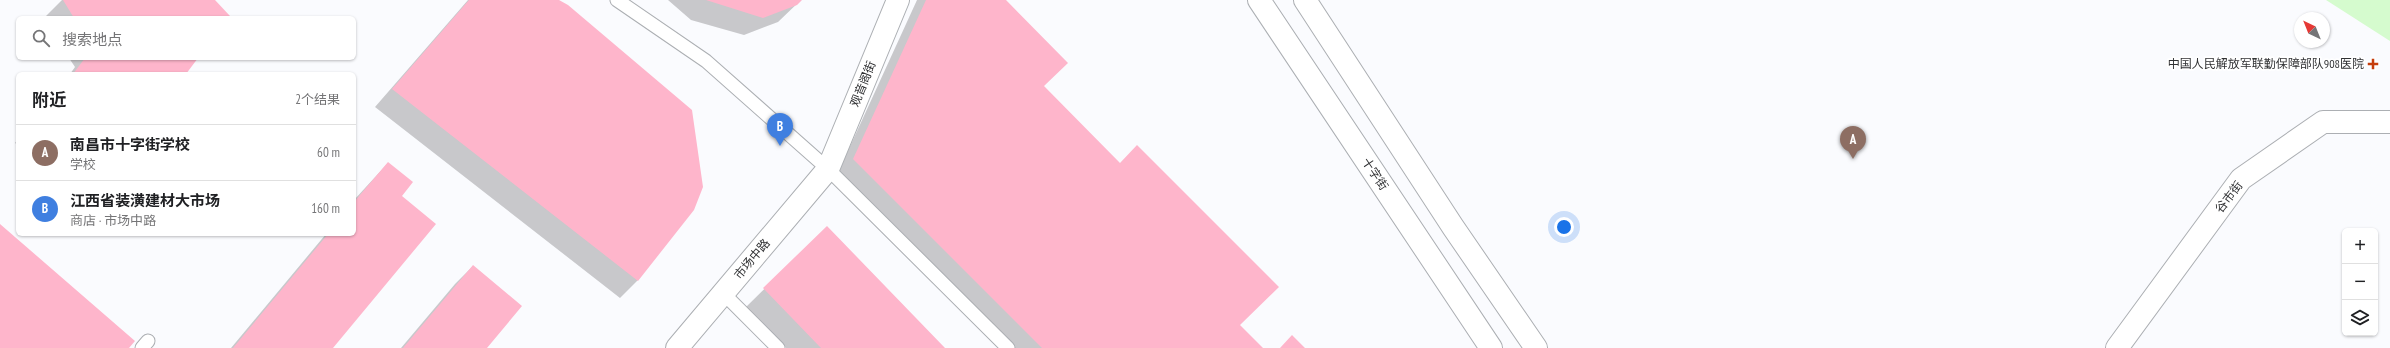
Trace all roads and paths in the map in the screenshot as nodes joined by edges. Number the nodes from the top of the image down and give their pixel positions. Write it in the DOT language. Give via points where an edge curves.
graph roads {
  1 [pos="617,0"];
  2 [pos="898,0"];
  3 [pos="1259,0"];
  4 [pos="1305,0"];
  5 [pos="2390,122"];
  6 [pos="828,169"];
  7 [pos="723,293"];
  8 [pos="677,348"];
  9 [pos="778,348"];
  10 [pos="1008,348"];
  11 [pos="1491,348"];
  12 [pos="1536,348"];
  13 [pos="2116,348"];
  1 -- 6 [label="lane" via="706,61"];
  2 -- 6 [label="main road, 观音阁街"];
  3 -- 11 [label="main road, 十字街"];
  4 -- 12 [label="main road"];
  5 -- 13 [label="main road, 谷市街" via="2323,122 2241,179"];
  6 -- 7 [label="main road, 市场中路"];
  6 -- 10 [label="lane"];
  7 -- 8 [label="main road, 市场中路"];
  7 -- 9 [label="lane"];
}
